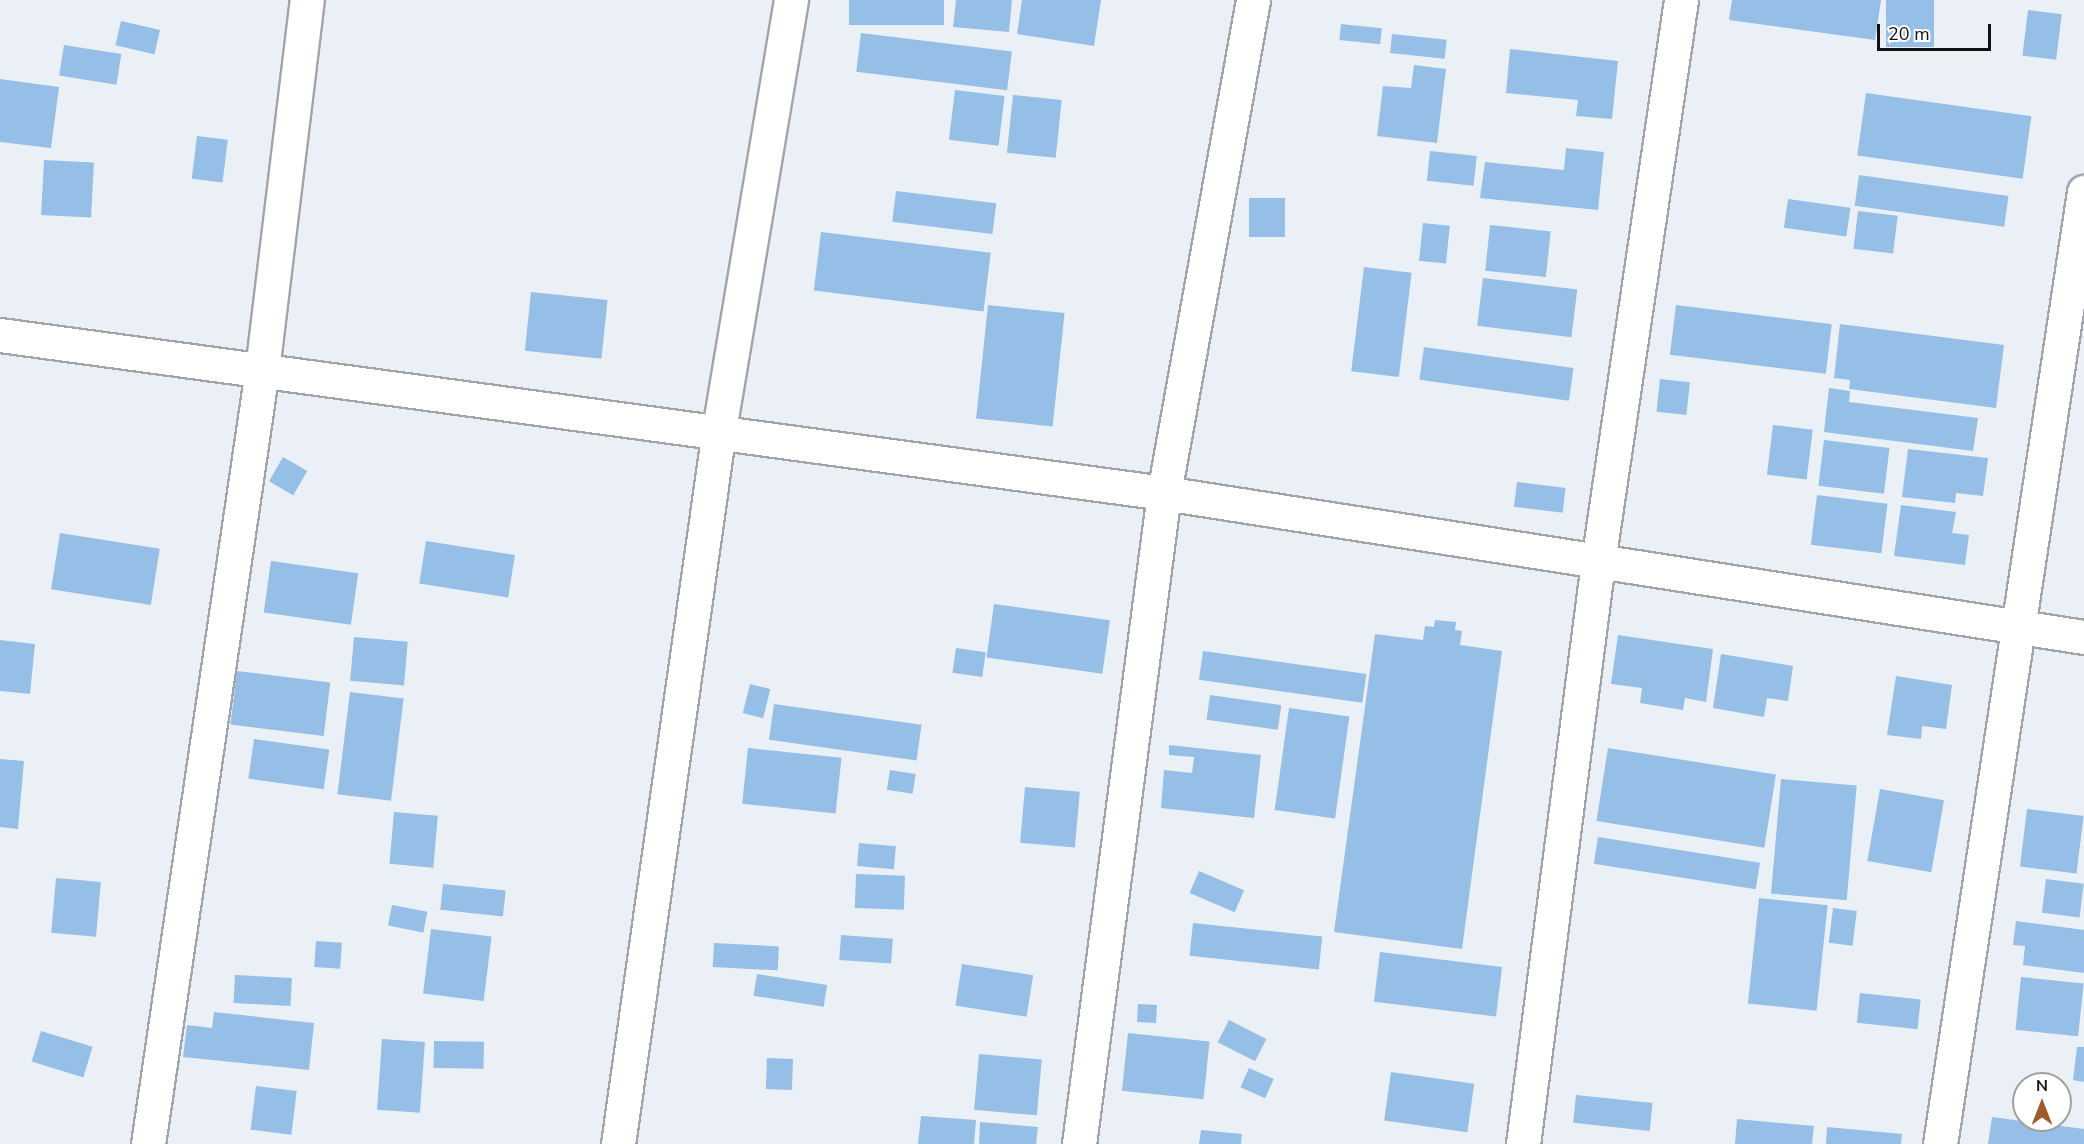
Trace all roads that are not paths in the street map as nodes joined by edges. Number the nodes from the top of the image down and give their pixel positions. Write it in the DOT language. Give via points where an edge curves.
graph roads {
  1 [pos="307,0"];
  2 [pos="790,0"];
  3 [pos="1253,0"];
  4 [pos="1681,0"];
  5 [pos="2084,192"];
  6 [pos="0,335"];
  7 [pos="262,370"];
  8 [pos="719,430"];
  9 [pos="1164,493"];
  10 [pos="1598,561"];
  11 [pos="2016,627"];
  12 [pos="2084,637"];
  13 [pos="148,1144"];
  14 [pos="618,1144"];
  15 [pos="1079,1144"];
  16 [pos="1523,1144"];
  17 [pos="1940,1144"];
  1 -- 7 [label="street"];
  2 -- 8 [label="street"];
  3 -- 9 [label="street"];
  4 -- 10 [label="street"];
  5 -- 11 [label="street"];
  6 -- 7 [label="street"];
  7 -- 8 [label="street"];
  7 -- 13 [label="street"];
  8 -- 9 [label="street"];
  8 -- 14 [label="street"];
  9 -- 10 [label="street"];
  9 -- 15 [label="street"];
  10 -- 11 [label="street"];
  10 -- 16 [label="street"];
  11 -- 12 [label="street"];
  11 -- 17 [label="street"];
}
